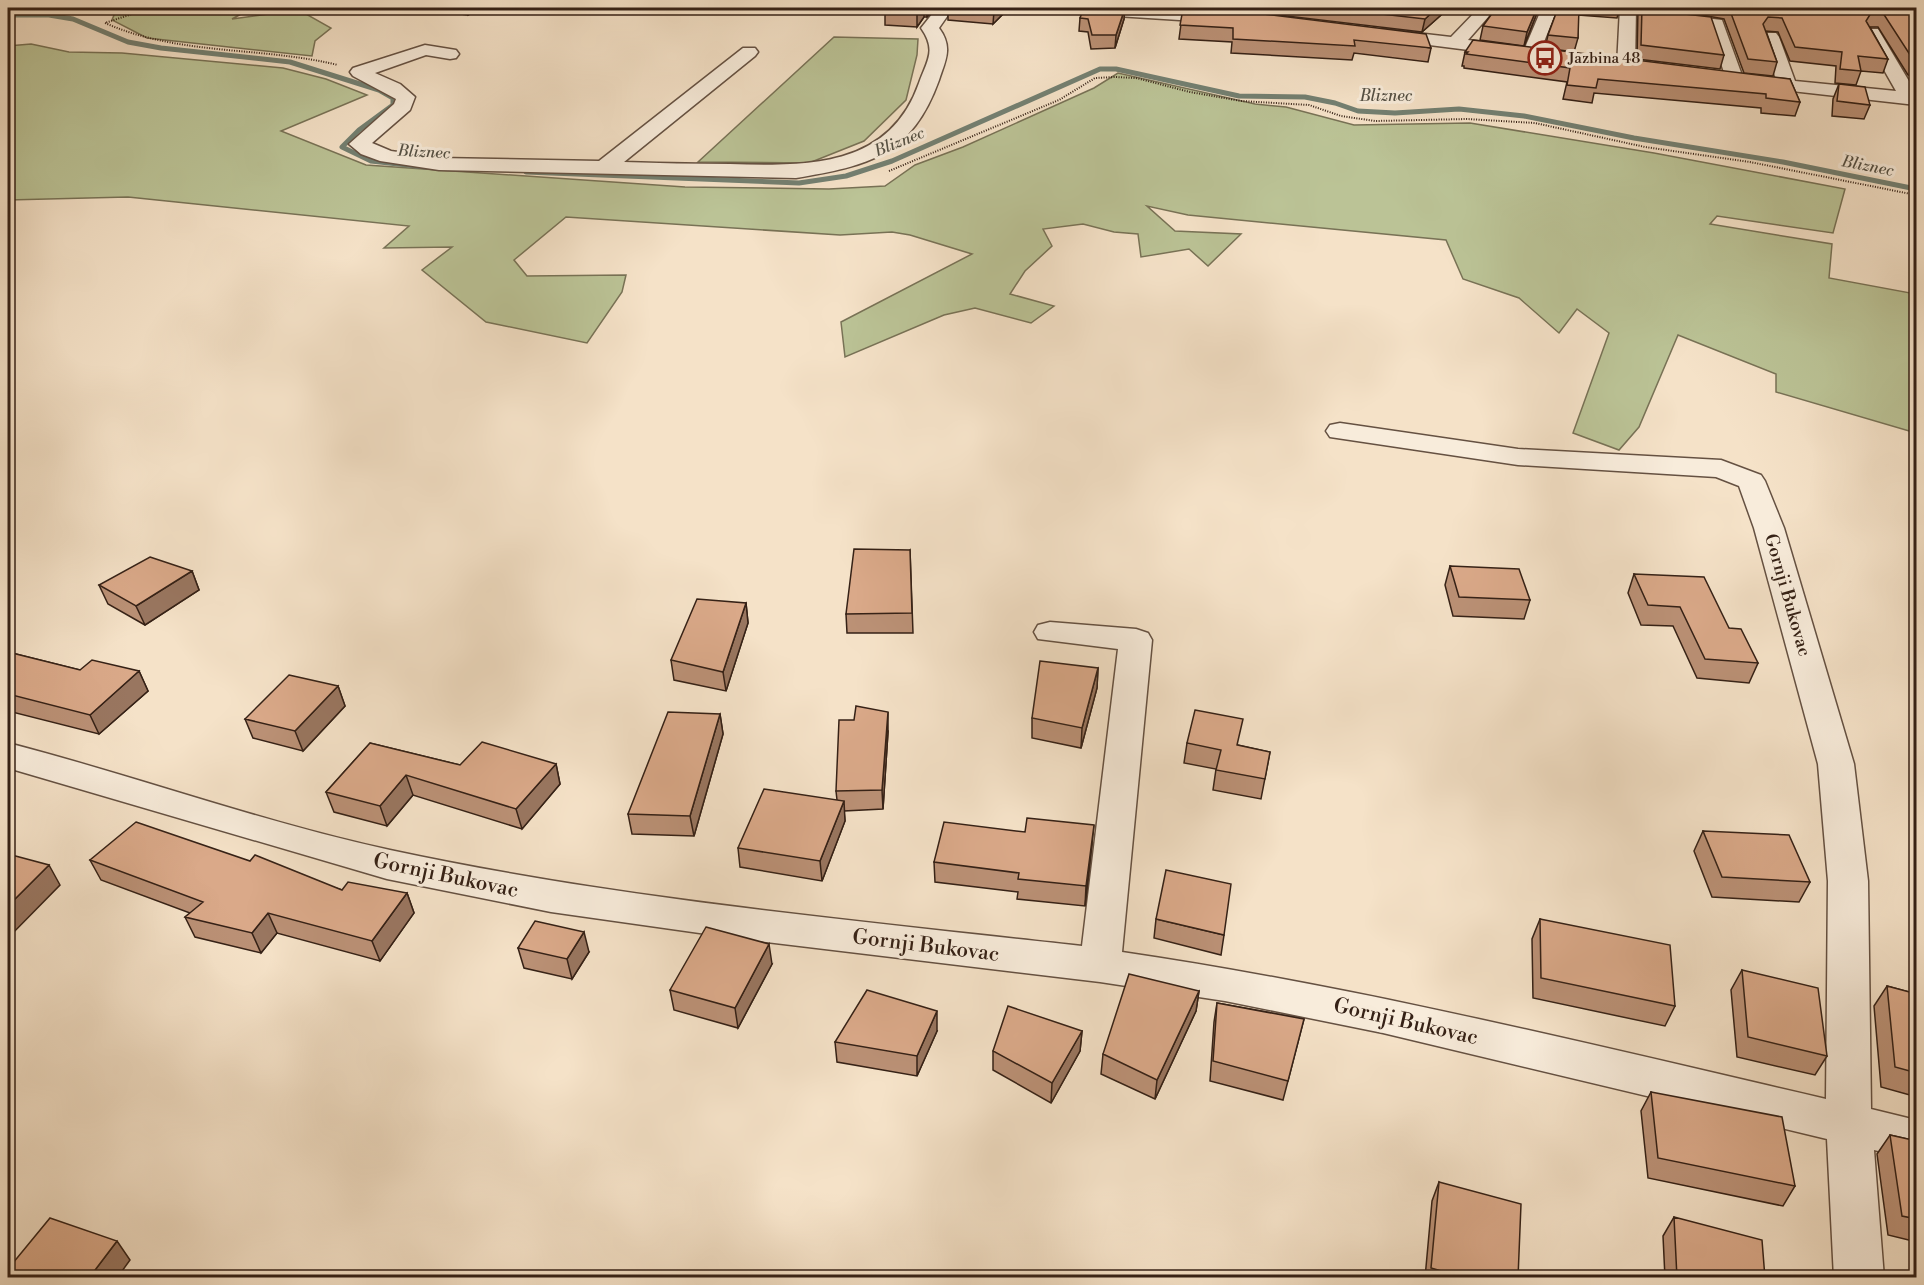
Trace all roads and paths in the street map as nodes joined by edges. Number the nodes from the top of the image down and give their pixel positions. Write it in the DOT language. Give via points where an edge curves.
graph roads {
  1 [pos="150,8"];
  2 [pos="945,8"];
  3 [pos="1069,8"];
  4 [pos="1488,8"];
  5 [pos="1628,8"];
  6 [pos="1671,8"];
  7 [pos="1153,10"];
  8 [pos="1546,14"];
  9 [pos="1247,19"];
  10 [pos="1364,32"];
  11 [pos="1872,33"];
  12 [pos="1770,37"];
  13 [pos="1455,43"];
  14 [pos="749,52"];
  15 [pos="450,54"];
  16 [pos="1604,63"];
  17 [pos="701,66"];
  18 [pos="359,72"];
  19 [pos="1715,77"];
  20 [pos="1735,80"];
  21 [pos="1788,86"];
  22 [pos="1913,99"];
  23 [pos="640,115"];
  24 [pos="594,147"];
  25 [pos="566,167"];
  26 [pos="604,168"];
  27 [pos="881,172"];
  28 [pos="1917,195"];
  29 [pos="1340,430"];
  30 [pos="1050,632"];
  31 [pos="8,756"];
  32 [pos="1100,965"];
  33 [pos="1849,1123"];
  34 [pos="1917,1140"];
  35 [pos="1859,1278"];
  1 -- 18 [label="path" via="105,23 125,34 147,39 313,59"];
  2 -- 26 [label="street" via="930,28 938,38 941,52 917,112 884,147 854,161 796,172"];
  3 -- 7 [label="street"];
  4 -- 13 [label="street"];
  5 -- 16 [label="street" via="1632,67"];
  6 -- 20 [label="street" via="1681,25 1716,24"];
  7 -- 9 [label="street"];
  8 -- 13 [label="street" via="1539,54"];
  10 -- 13 [label="street"];
  11 -- 22 [label="street"];
  12 -- 21 [label="street"];
  14 -- 26 [label="street"];
  15 -- 18 [label="street" via="425,50"];
  17 -- 23 [label="street" via="687,82"];
  18 -- 25 [label="street" via="406,97 403,106 359,144 368,151 439,164"];
  19 -- 20 [label="street"];
  20 -- 21 [label="street"];
  21 -- 22 [label="street"];
  24 -- 25 [label="street"];
  25 -- 26 [label="street"];
  27 -- 28 [label="path" via="892,171 1059,100 1095,78 1116,77 1241,101 1309,105 1375,122 1467,118 1535,123 1645,147 1750,162"];
  29 -- 33 [label="street, Gornji Bukovac" via="1518,457 1722,469 1751,481 1769,528 1836,764 1848,881"];
  30 -- 32 [label="street" via="1136,639"];
  31 -- 32 [label="street, Gornji Bukovac" via="387,864 551,897"];
  32 -- 33 [label="street, Gornji Bukovac" via="1383,1015"];
  33 -- 34 [label="street, Gornji Bukovac"];
  33 -- 35 [label="street"];
}
